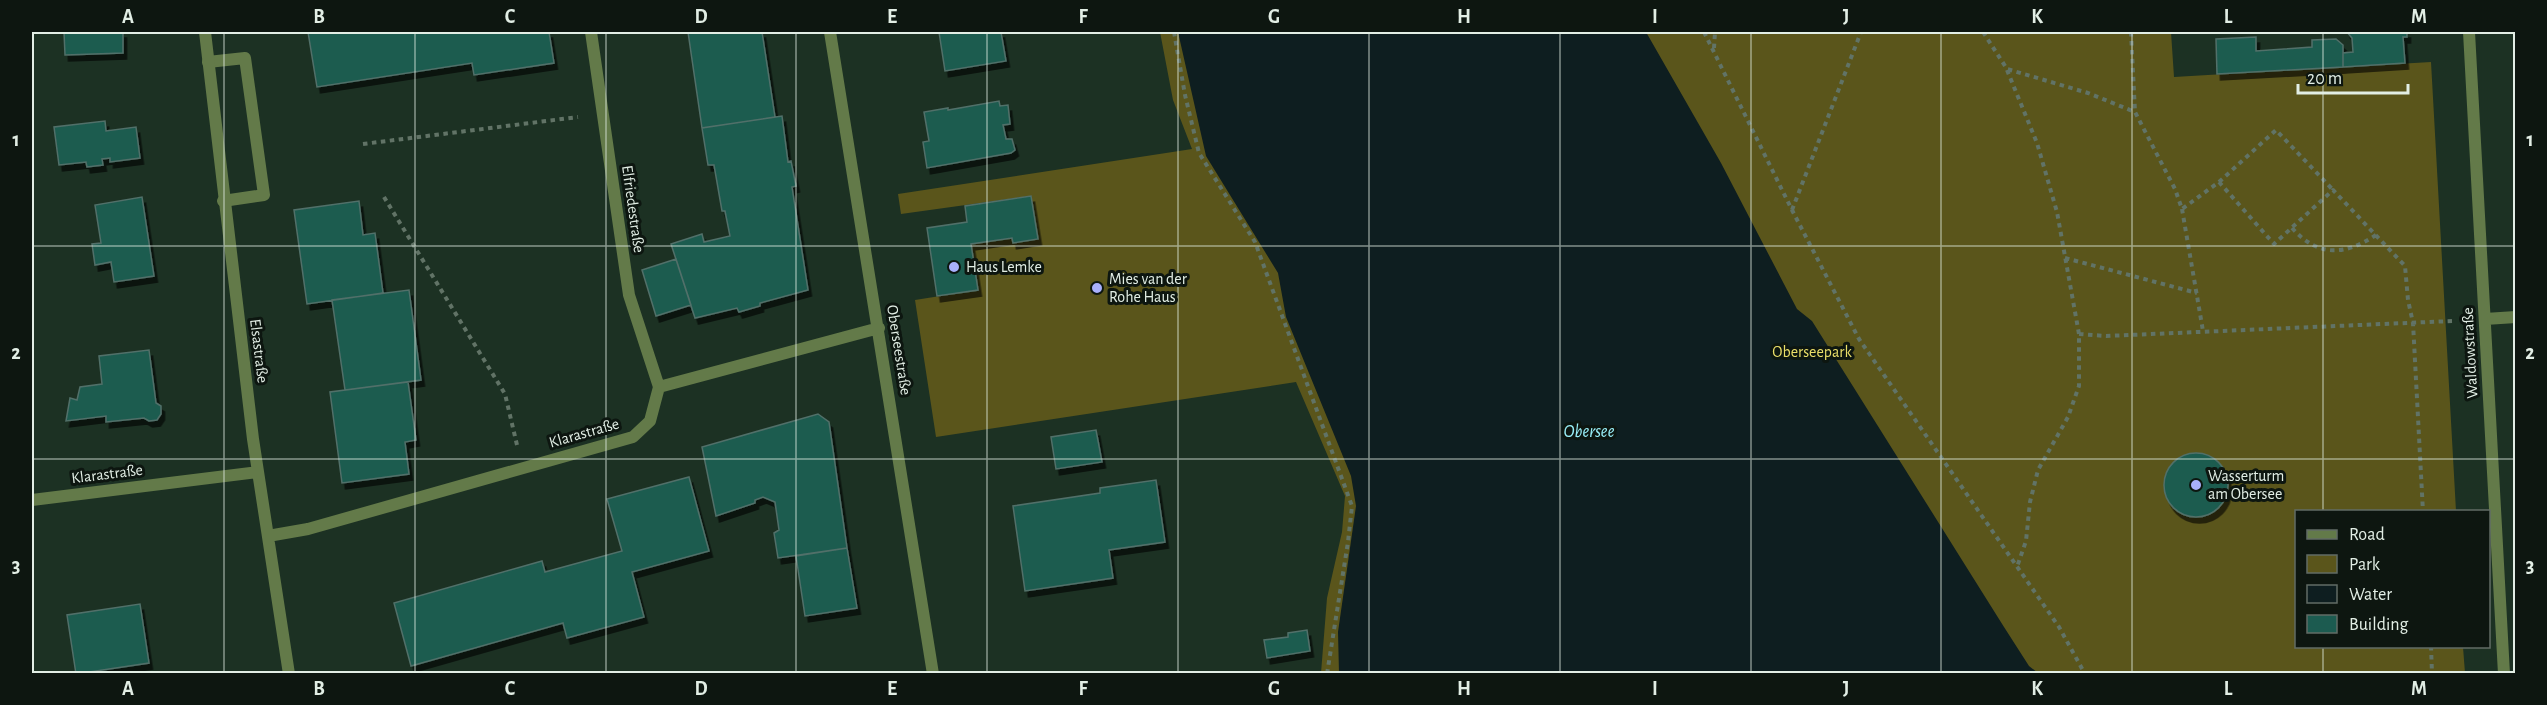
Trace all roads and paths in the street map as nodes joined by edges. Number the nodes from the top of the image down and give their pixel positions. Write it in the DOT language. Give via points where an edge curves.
graph roads {
  1 [pos="205,32"];
  2 [pos="591,32"];
  3 [pos="830,32"];
  4 [pos="1174,32"];
  5 [pos="1704,32"];
  6 [pos="1714,32"];
  7 [pos="1861,32"];
  8 [pos="1983,32"];
  9 [pos="2131,32"];
  10 [pos="2469,32"];
  11 [pos="1714,49"];
  12 [pos="208,62"];
  13 [pos="2007,69"];
  14 [pos="2135,112"];
  15 [pos="577,117"];
  16 [pos="363,144"];
  17 [pos="2219,182"];
  18 [pos="2333,190"];
  19 [pos="384,197"];
  20 [pos="223,201"];
  21 [pos="2182,209"];
  22 [pos="1792,210"];
  23 [pos="2292,228"];
  24 [pos="2376,235"];
  25 [pos="2065,258"];
  26 [pos="2197,293"];
  27 [pos="2516,317"];
  28 [pos="2485,319"];
  29 [pos="2452,321"];
  30 [pos="2413,323"];
  31 [pos="879,328"];
  32 [pos="2203,331"];
  33 [pos="2079,334"];
  34 [pos="659,387"];
  35 [pos="523,468"];
  36 [pos="258,472"];
  37 [pos="32,500"];
  38 [pos="2423,510"];
  39 [pos="268,536"];
  40 [pos="2017,567"];
  41 [pos="2431,648"];
  42 [pos="289,674"];
  43 [pos="933,674"];
  44 [pos="1327,674"];
  45 [pos="2085,674"];
  46 [pos="2432,674"];
  47 [pos="2504,674"];
  1 -- 12 [label="street, Elsastraße"];
  2 -- 34 [label="street, Elfriedestraße" via="629,296"];
  3 -- 31 [label="street, Oberseestraße"];
  4 -- 44 [label="path" via="1199,153 1256,242 1352,506"];
  5 -- 11 [label="path"];
  6 -- 11 [label="path"];
  7 -- 22 [label="path"];
  8 -- 13 [label="path"];
  9 -- 14 [label="path"];
  10 -- 28 [label="street, Waldowstraße"];
  11 -- 22 [label="path"];
  12 -- 20 [label="street, Elsastraße"];
  12 -- 20 [label="street" via="245,58 264,195"];
  13 -- 14 [label="path" via="2088,93"];
  13 -- 25 [label="path" via="2037,143 2057,212"];
  14 -- 21 [label="path"];
  15 -- 16 [label="path"];
  17 -- 18 [label="path" via="2276,130"];
  17 -- 21 [label="path"];
  17 -- 23 [label="path" via="2274,244"];
  18 -- 23 [label="path"];
  18 -- 24 [label="path"];
  19 -- 35 [label="path" via="505,394"];
  20 -- 36 [label="street, Elsastraße"];
  21 -- 26 [label="path"];
  22 -- 40 [label="path" via="1858,339"];
  23 -- 24 [label="path" via="2308,243 2325,250 2354,247"];
  24 -- 30 [label="path" via="2405,266"];
  25 -- 26 [label="path"];
  25 -- 33 [label="path"];
  26 -- 32 [label="path"];
  27 -- 28 [label="street"];
  28 -- 47 [label="street, Waldowstraße"];
  29 -- 30 [label="path"];
  30 -- 32 [label="path"];
  30 -- 38 [label="path"];
  31 -- 34 [label="street"];
  31 -- 43 [label="street, Oberseestraße"];
  32 -- 33 [label="path"];
  33 -- 40 [label="path" via="2079,386 2068,417 2038,470 2026,541"];
  34 -- 35 [label="street, Klarastraße" via="650,421 633,437"];
  35 -- 39 [label="street, Klarastraße" via="308,529"];
  36 -- 37 [label="street, Klarastraße"];
  36 -- 39 [label="street, Elsastraße"];
  39 -- 42 [label="street, Elsastraße"];
  40 -- 45 [label="path" via="2059,627"];
  41 -- 46 [label="path"];
}
